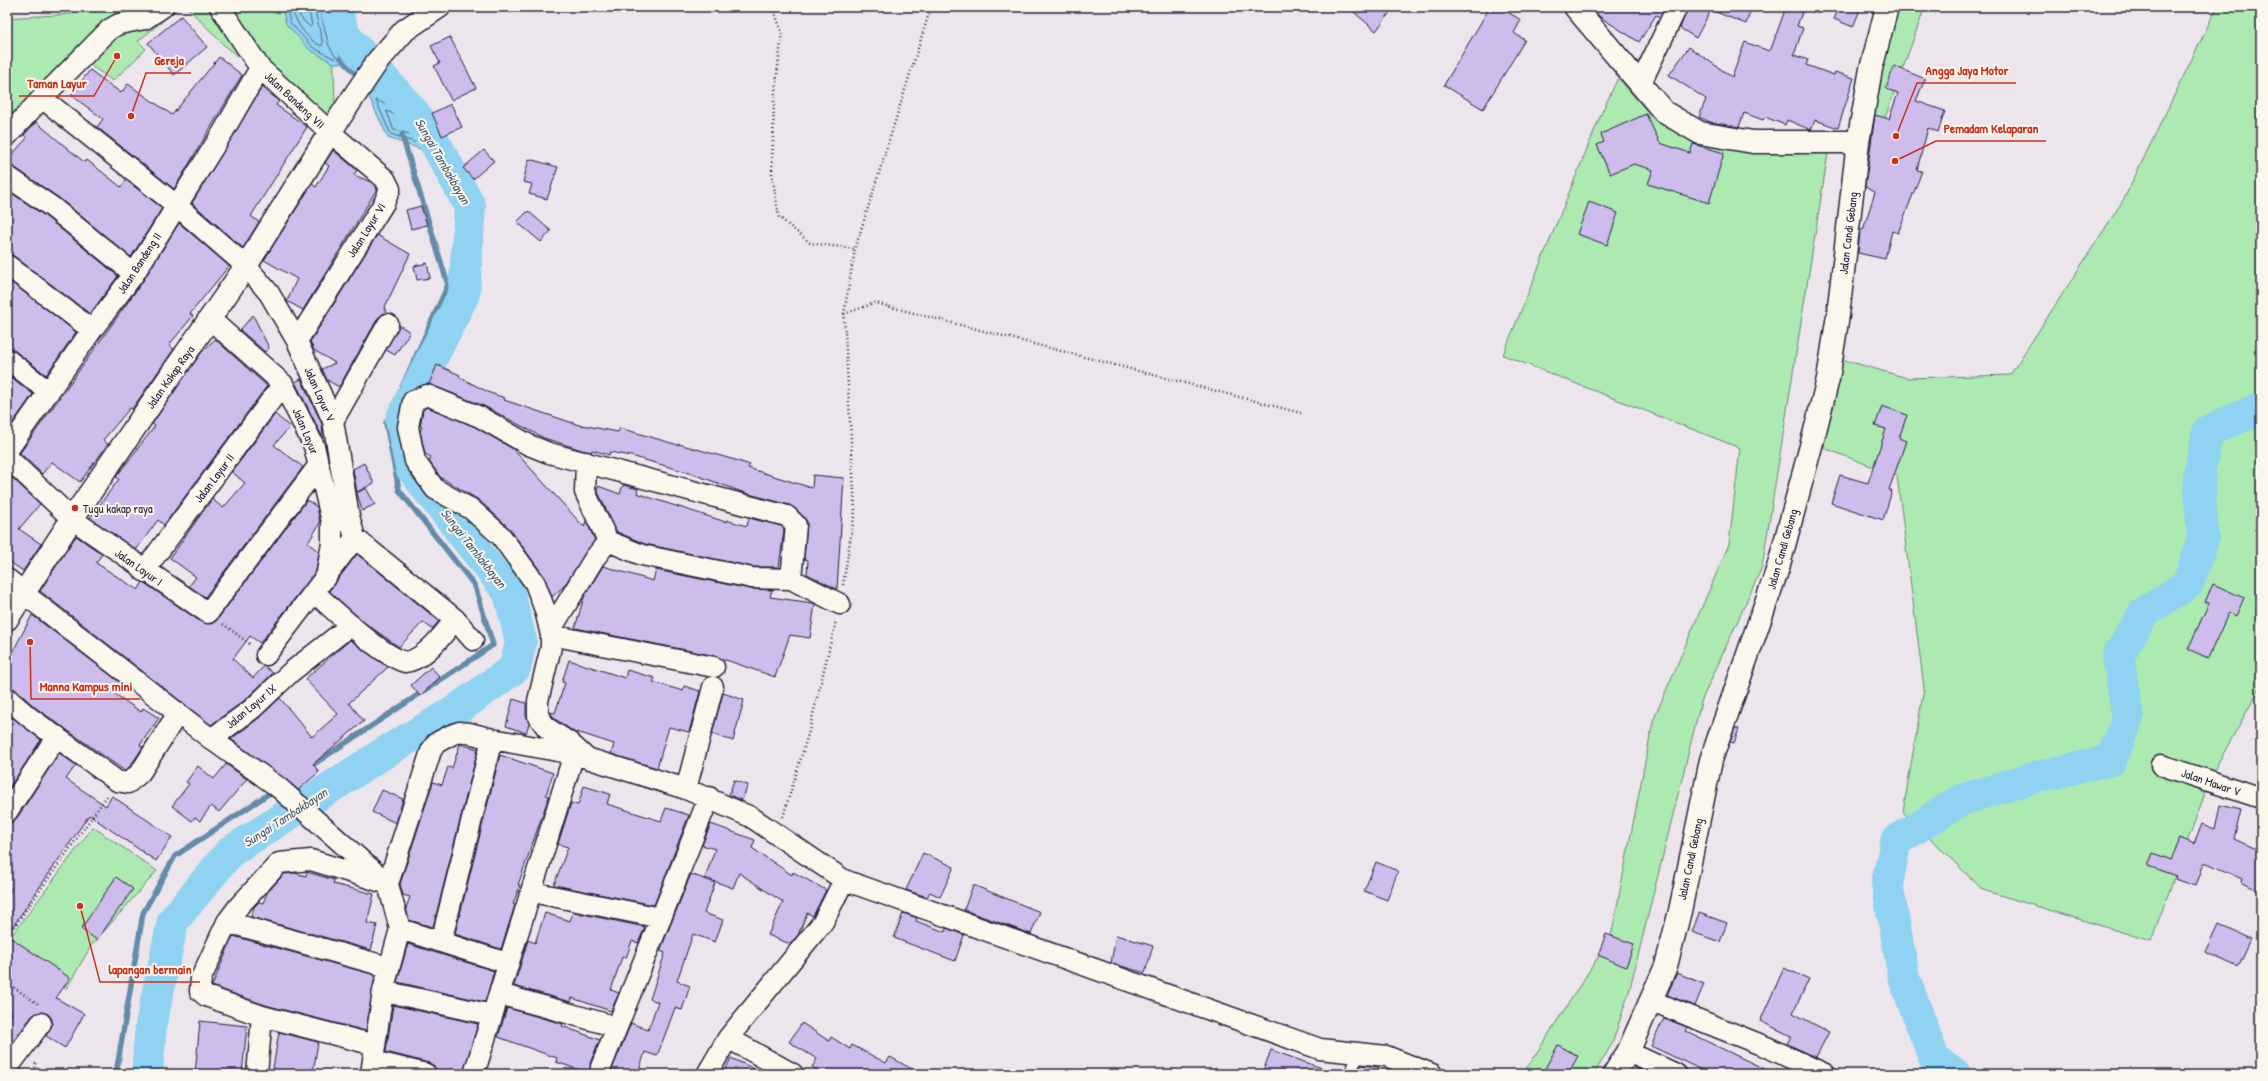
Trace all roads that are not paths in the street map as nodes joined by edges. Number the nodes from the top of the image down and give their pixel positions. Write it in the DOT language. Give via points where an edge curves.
graph roads {
  1 [pos="163,7"];
  2 [pos="220,7"];
  3 [pos="439,7"];
  4 [pos="1575,7"];
  5 [pos="1677,7"];
  6 [pos="1887,7"];
  7 [pos="260,68"];
  8 [pos="1640,85"];
  9 [pos="42,98"];
  10 [pos="330,132"];
  11 [pos="7,136"];
  12 [pos="1858,142"];
  13 [pos="7,176"];
  14 [pos="176,205"];
  15 [pos="7,265"];
  16 [pos="246,266"];
  17 [pos="134,274"];
  18 [pos="210,319"];
  19 [pos="388,324"];
  20 [pos="92,330"];
  21 [pos="297,340"];
  22 [pos="7,359"];
  23 [pos="283,384"];
  24 [pos="49,392"];
  25 [pos="334,421"];
  26 [pos="7,451"];
  27 [pos="7,457"];
  28 [pos="586,462"];
  29 [pos="319,465"];
  30 [pos="72,519"];
  31 [pos="355,538"];
  32 [pos="608,541"];
  33 [pos="144,571"];
  34 [pos="791,579"];
  35 [pos="320,585"];
  36 [pos="15,587"];
  37 [pos="840,604"];
  38 [pos="7,619"];
  39 [pos="455,619"];
  40 [pos="351,625"];
  41 [pos="551,633"];
  42 [pos="473,640"];
  43 [pos="266,655"];
  44 [pos="714,667"];
  45 [pos="713,687"];
  46 [pos="7,698"];
  47 [pos="178,713"];
  48 [pos="57,736"];
  49 [pos="211,739"];
  50 [pos="492,739"];
  51 [pos="579,756"];
  52 [pos="2161,764"];
  53 [pos="686,789"];
  54 [pos="709,797"];
  55 [pos="2261,798"];
  56 [pos="7,812"];
  57 [pos="844,880"];
  58 [pos="388,884"];
  59 [pos="542,894"];
  60 [pos="661,918"];
  61 [pos="227,922"];
  62 [pos="400,929"];
  63 [pos="441,942"];
  64 [pos="507,963"];
  65 [pos="388,967"];
  66 [pos="383,991"];
  67 [pos="510,997"];
  68 [pos="1652,1000"];
  69 [pos="262,1016"];
  70 [pos="492,1016"];
  71 [pos="41,1023"];
  72 [pos="617,1027"];
  73 [pos="728,1038"];
  74 [pos="1361,1052"];
  75 [pos="1628,1052"];
  76 [pos="373,1060"];
  77 [pos="601,1067"];
  78 [pos="7,1070"];
  79 [pos="257,1074"];
  80 [pos="426,1074"];
  81 [pos="474,1074"];
  82 [pos="707,1074"];
  83 [pos="793,1074"];
  84 [pos="1349,1074"];
  85 [pos="1432,1074"];
  86 [pos="1614,1074"];
  87 [pos="1676,1074"];
  88 [pos="1825,1074"];
  1 -- 9 [label="street" via="145,19 119,24 110,29"];
  2 -- 7 [label="street, Jalan Bandeng VII"];
  3 -- 10 [label="main road, Jalan Kakap Raya" via="405,30 377,62"];
  4 -- 8 [label="main road"];
  5 -- 8 [label="street"];
  6 -- 12 [label="main road, Jalan Candi Gebang" via="1871,69"];
  7 -- 10 [label="street, Jalan Bandeng VII"];
  7 -- 14 [label="street, Jalan Bandeng II" via="224,132"];
  8 -- 12 [label="main road" via="1664,112 1700,133 1753,142"];
  9 -- 11 [label="street"];
  9 -- 14 [label="street, Jalan Layur V"];
  10 -- 16 [label="main road, Jalan Kakap Raya"];
  10 -- 21 [label="street, Jalan Layur VI" via="385,179 390,189 384,203"];
  12 -- 68 [label="main road, Jalan Candi Gebang" via="1828,379 1778,568 1712,760 1680,911 1666,966"];
  13 -- 17 [label="street" via="52,207"];
  14 -- 16 [label="street, Jalan Layur V"];
  14 -- 17 [label="street, Jalan Bandeng II"];
  15 -- 20 [label="street"];
  16 -- 18 [label="main road, Jalan Kakap Raya"];
  16 -- 21 [label="street, Jalan Layur V" via="269,293"];
  17 -- 20 [label="street, Jalan Bandeng II"];
  18 -- 23 [label="street, Jalan Layur"];
  18 -- 30 [label="main road, Jalan Kakap Raya"];
  19 -- 25 [label="street"];
  20 -- 24 [label="street, Jalan Bandeng II"];
  21 -- 25 [label="street, Jalan Layur V"];
  22 -- 24 [label="street"];
  23 -- 29 [label="street, Jalan Layur" via="314,446"];
  23 -- 33 [label="street, Jalan Layur II"];
  24 -- 26 [label="street, Jalan Bandeng II"];
  25 -- 31 [label="street, Jalan Layur V" via="349,516"];
  27 -- 30 [label="street"];
  28 -- 32 [label="street" via="585,492"];
  28 -- 34 [label="street" via="787,516 796,525"];
  28 -- 41 [label="street" via="529,445 480,418 427,395 413,401 408,427 415,461 435,489 471,509 501,536 535,583 546,610"];
  29 -- 33 [label="street, Jalan Layur I" via="208,613"];
  29 -- 35 [label="street, Jalan Layur" via="332,522 332,543"];
  30 -- 33 [label="street, Jalan Layur I"];
  30 -- 36 [label="main road, Jalan Kakap Raya"];
  31 -- 35 [label="street"];
  31 -- 39 [label="street"];
  32 -- 34 [label="street" via="642,555 723,572 752,578"];
  32 -- 41 [label="street" via="594,559"];
  34 -- 37 [label="street"];
  35 -- 40 [label="street"];
  35 -- 43 [label="street"];
  36 -- 38 [label="main road, Jalan Kakap Raya"];
  36 -- 47 [label="street"];
  39 -- 40 [label="street" via="442,637 415,659 405,662"];
  39 -- 42 [label="street"];
  40 -- 49 [label="street, Jalan Layur IX" via="291,672 252,709"];
  41 -- 44 [label="street"];
  41 -- 51 [label="street" via="551,647 538,701 538,716 547,728 580,750"];
  45 -- 53 [label="street"];
  46 -- 48 [label="street"];
  47 -- 48 [label="street" via="137,777 128,783 117,781"];
  47 -- 49 [label="street"];
  48 -- 56 [label="street"];
  49 -- 58 [label="street" via="278,787"];
  50 -- 51 [label="street"];
  50 -- 58 [label="street" via="470,732 459,732 436,743 431,751"];
  50 -- 63 [label="street"];
  51 -- 53 [label="street"];
  51 -- 64 [label="street"];
  52 -- 55 [label="street, Jalan Mawar V"];
  53 -- 54 [label="street"];
  54 -- 57 [label="street" via="751,818"];
  54 -- 60 [label="street"];
  57 -- 73 [label="street" via="823,922"];
  57 -- 74 [label="street" via="1320,1049"];
  58 -- 61 [label="street" via="311,860 279,863"];
  58 -- 62 [label="street"];
  59 -- 60 [label="street"];
  60 -- 72 [label="street"];
  61 -- 65 [label="street"];
  61 -- 69 [label="street" via="201,978 200,991 206,996"];
  62 -- 63 [label="street"];
  62 -- 65 [label="street"];
  63 -- 64 [label="street"];
  64 -- 70 [label="street"];
  65 -- 66 [label="street"];
  66 -- 70 [label="street"];
  66 -- 76 [label="street"];
  67 -- 72 [label="street"];
  68 -- 75 [label="main road, Jalan Candi Gebang"];
  68 -- 88 [label="street"];
  69 -- 76 [label="street"];
  69 -- 79 [label="street"];
  70 -- 81 [label="street"];
  71 -- 78 [label="street"];
  72 -- 77 [label="street"];
  73 -- 82 [label="street"];
  73 -- 83 [label="street"];
  74 -- 84 [label="lane"];
  74 -- 85 [label="street" via="1386,1056"];
  75 -- 86 [label="main road, Jalan Candi Gebang"];
  75 -- 87 [label="street"];
  76 -- 80 [label="street"];
}
